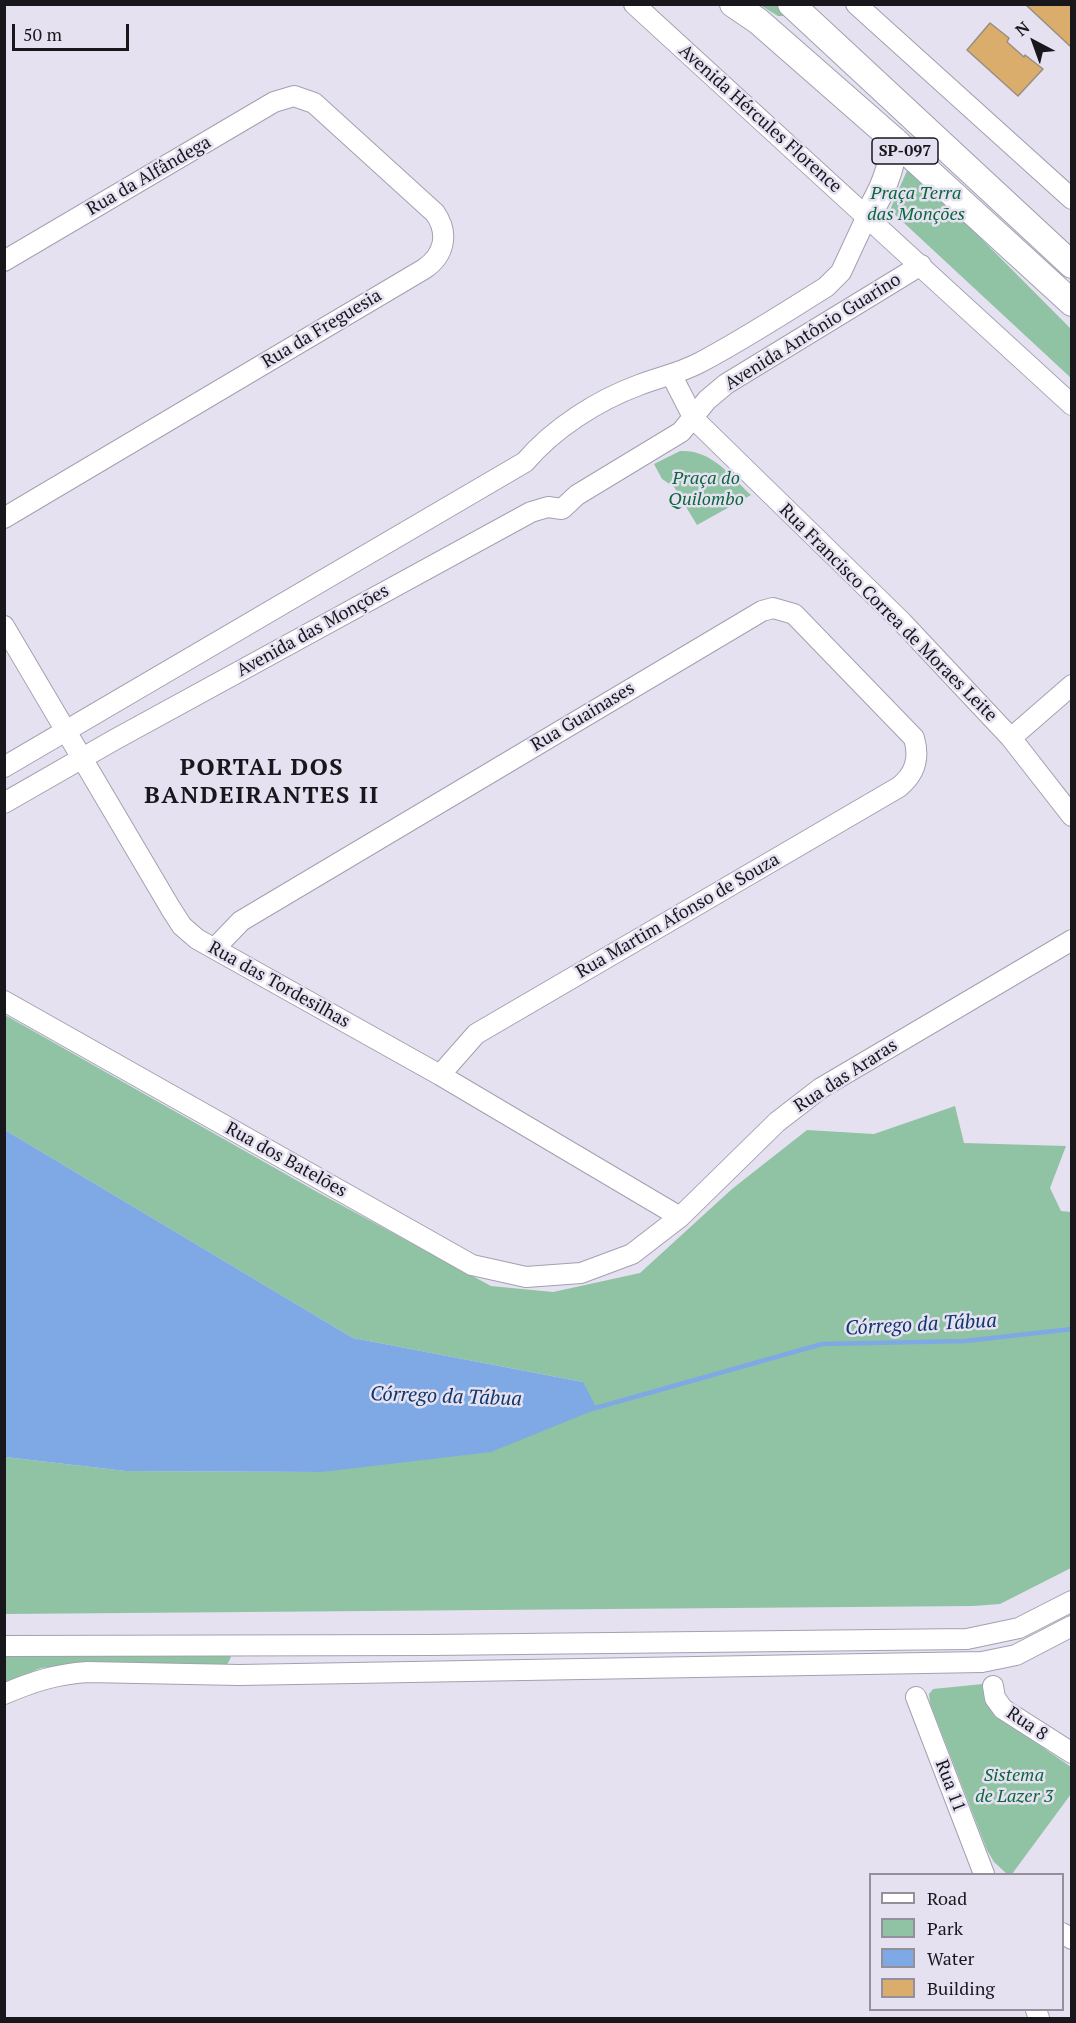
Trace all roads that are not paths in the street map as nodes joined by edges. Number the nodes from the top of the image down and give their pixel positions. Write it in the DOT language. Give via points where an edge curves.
graph roads {
  1 [pos="634,4"];
  2 [pos="733,4"];
  3 [pos="791,4"];
  4 [pos="856,4"];
  5 [pos="294,96"];
  6 [pos="894,141"];
  7 [pos="1071,200"];
  8 [pos="867,216"];
  9 [pos="4,261"];
  10 [pos="921,265"];
  11 [pos="1071,265"];
  12 [pos="1071,303"];
  13 [pos="672,376"];
  14 [pos="1071,405"];
  15 [pos="584,413"];
  16 [pos="694,418"];
  17 [pos="622,468"];
  18 [pos="4,518"];
  19 [pos="4,626"];
  20 [pos="1071,685"];
  21 [pos="65,732"];
  22 [pos="1011,738"];
  23 [pos="82,759"];
  24 [pos="917,760"];
  25 [pos="4,767"];
  26 [pos="4,803"];
  27 [pos="1071,816"];
  28 [pos="1071,940"];
  29 [pos="214,948"];
  30 [pos="4,1001"];
  31 [pos="440,1075"];
  32 [pos="680,1217"];
  33 [pos="580,1273"];
  34 [pos="1071,1601"];
  35 [pos="1071,1626"];
  36 [pos="242,1645"];
  37 [pos="4,1646"];
  38 [pos="239,1675"];
  39 [pos="993,1686"];
  40 [pos="4,1694"];
  41 [pos="916,1697"];
  42 [pos="1071,1754"];
  43 [pos="983,1873"];
  1 -- 8 [label="street, Avenida Hércules Florence"];
  2 -- 6 [label="main road, SP-097" via="758,21"];
  3 -- 11 [label="main road, SP-097"];
  4 -- 7 [label="street"];
  5 -- 9 [label="street, Rua da Alfândega" via="274,102"];
  5 -- 18 [label="street, Rua da Freguesia" via="314,103 435,213 444,232 440,254 424,269"];
  6 -- 8 [label="main road" via="892,166"];
  6 -- 12 [label="main road, SP-097"];
  8 -- 10 [label="street, Avenida Hércules Florence"];
  8 -- 13 [label="street, Avenida Antônio Guarino" via="841,272 826,287"];
  10 -- 14 [label="street, Avenida Hércules Florence"];
  10 -- 16 [label="street, Avenida Antônio Guarino" via="726,384"];
  13 -- 15 [label="street, Avenida Antônio Guarino" via="637,385"];
  13 -- 16 [label="street, Rua Francisco Correa de Moraes Leite"];
  15 -- 21 [label="street, Avenida das Monções" via="546,440 525,462"];
  16 -- 17 [label="street, Avenida Antônio Guarino" via="681,432"];
  16 -- 22 [label="street, Rua Francisco Correa de Moraes Leite" via="902,622"];
  17 -- 23 [label="street, Avenida das Monções" via="577,495 562,509 548,507 531,512"];
  19 -- 21 [label="street, Rua das Tordesilhas"];
  20 -- 22 [label="street"];
  21 -- 23 [label="street, Rua das Tordesilhas"];
  21 -- 25 [label="street, Avenida das Monções"];
  22 -- 27 [label="street, Rua Francisco Correa de Moraes Leite"];
  23 -- 26 [label="street, Avenida das Monções"];
  23 -- 29 [label="street, Rua das Tordesilhas" via="182,926"];
  24 -- 29 [label="street, Rua Guainases" via="914,738 802,622 784,610 762,611 241,921"];
  24 -- 31 [label="street, Rua Martim Afonso de Souza" via="914,771 899,787 476,1034"];
  28 -- 32 [label="street, Rua das Araras" via="820,1088 777,1122"];
  29 -- 31 [label="street, Rua das Tordesilhas"];
  30 -- 33 [label="street, Rua dos Batelões" via="472,1265 526,1277"];
  31 -- 32 [label="street, Rua das Tordesilhas"];
  32 -- 33 [label="street, Rua das Araras" via="632,1254"];
  34 -- 36 [label="street" via="1019,1628 967,1638"];
  35 -- 38 [label="street" via="1016,1655 982,1662"];
  36 -- 37 [label="street"];
  36 -- 38 [label="street"];
  38 -- 40 [label="street" via="62,1674"];
  39 -- 42 [label="street, Rua 8" via="1003,1709"];
  41 -- 43 [label="street, Rua 11"];
}
